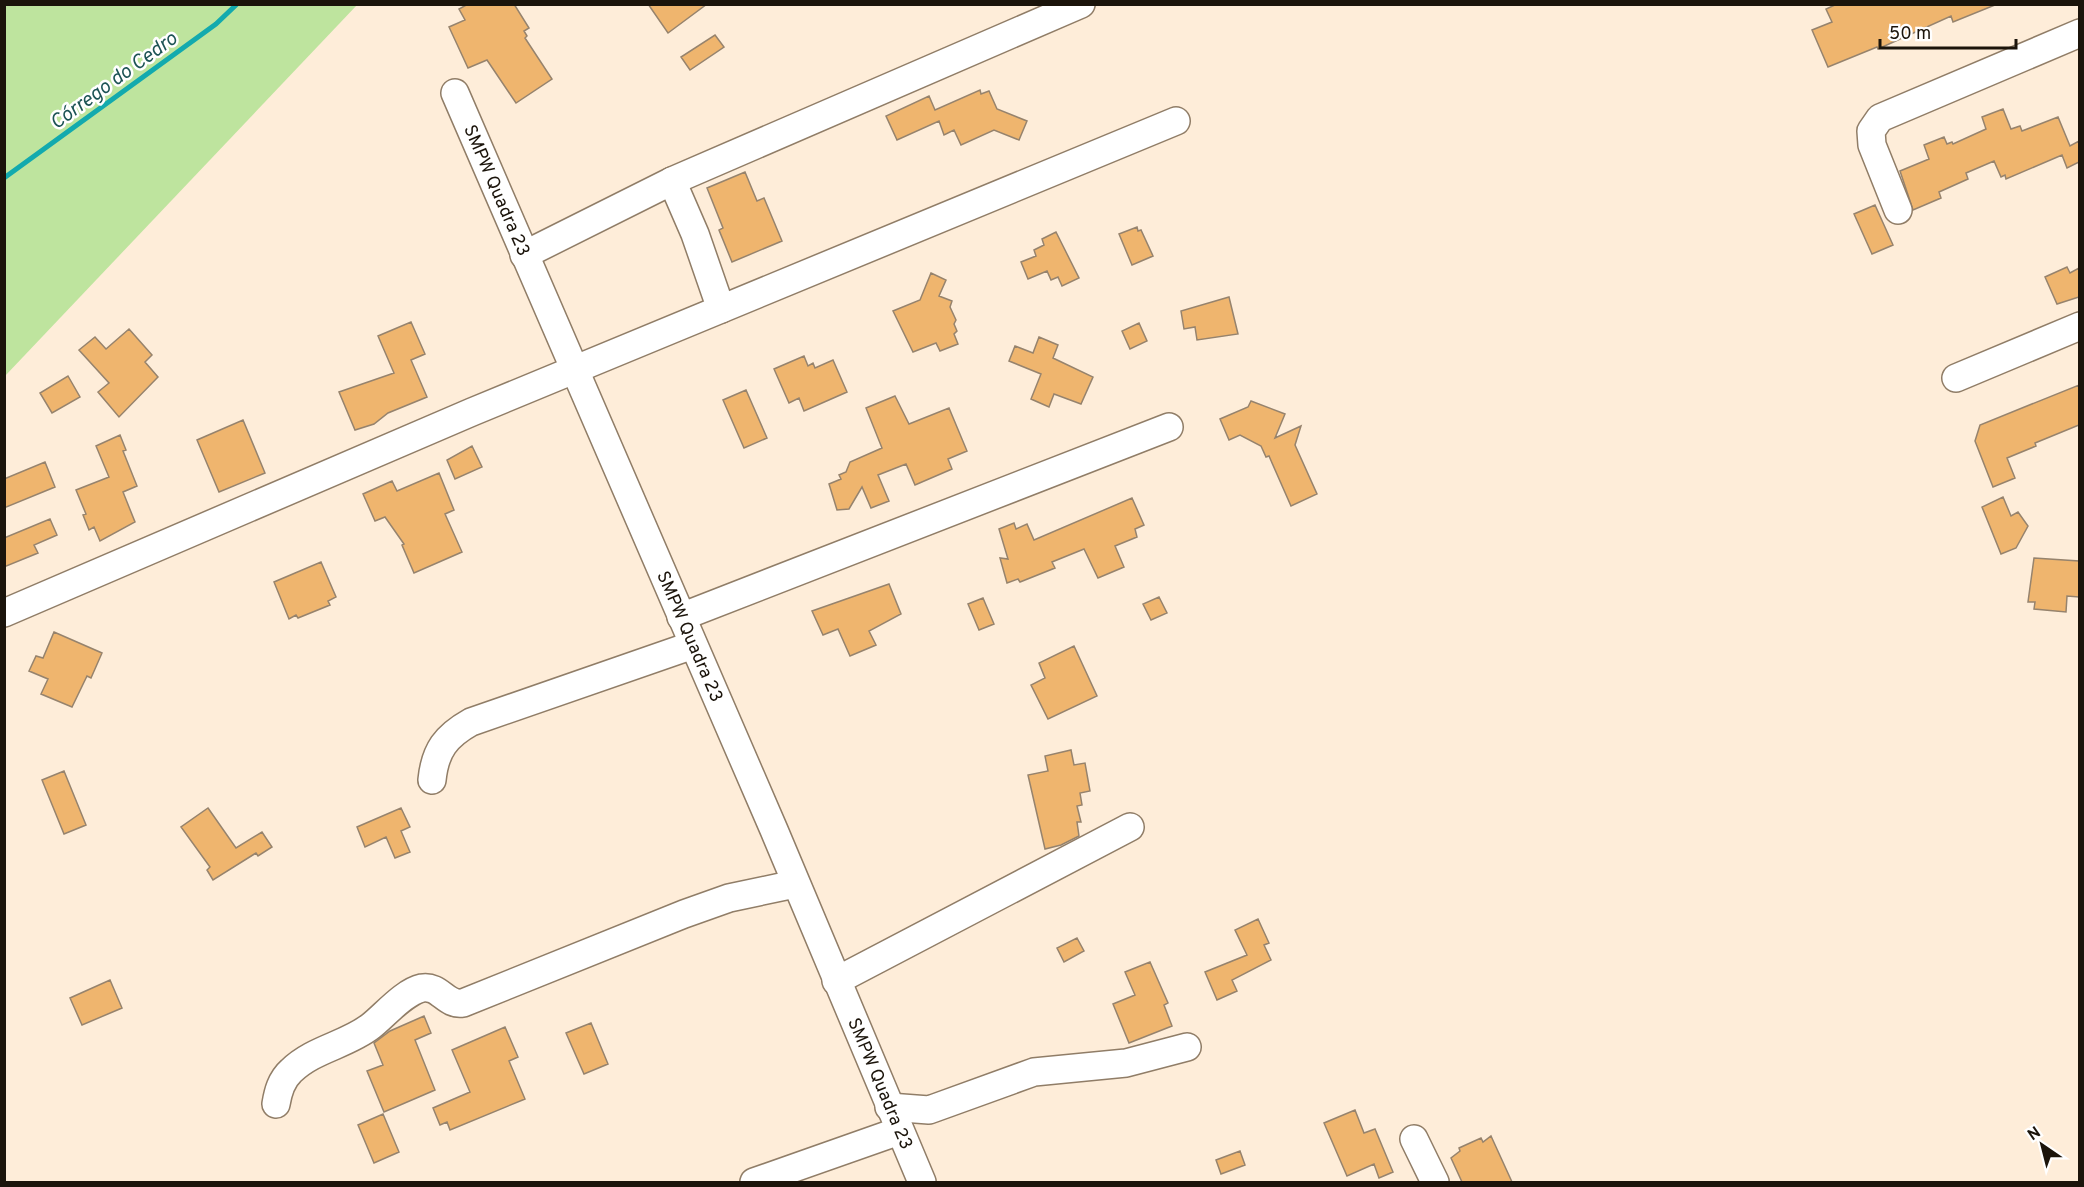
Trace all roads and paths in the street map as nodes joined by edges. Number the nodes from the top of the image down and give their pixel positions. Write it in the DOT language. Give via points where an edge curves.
graph roads {
  1 [pos="1081,4"];
  2 [pos="2079,33"];
  3 [pos="455,93"];
  4 [pos="1176,121"];
  5 [pos="672,181"];
  6 [pos="1898,210"];
  7 [pos="524,255"];
  8 [pos="721,309"];
  9 [pos="2079,326"];
  10 [pos="575,371"];
  11 [pos="1956,378"];
  12 [pos="1169,427"];
  13 [pos="4,613"];
  14 [pos="681,617"];
  15 [pos="693,645"];
  16 [pos="432,780"];
  17 [pos="1130,827"];
  18 [pos="795,884"];
  19 [pos="836,981"];
  20 [pos="1187,1047"];
  21 [pos="276,1104"];
  22 [pos="929,1110"];
  23 [pos="899,1130"];
  24 [pos="1414,1139"];
  25 [pos="1432,1181"];
  26 [pos="754,1182"];
  27 [pos="922,1182"];
  1 -- 5 [label="street"];
  2 -- 6 [label="street" via="1880,118 1871,131 1872,146"];
  3 -- 7 [label="street, SMPW Quadra 23"];
  4 -- 8 [label="street"];
  5 -- 7 [label="street"];
  5 -- 8 [label="street"];
  7 -- 10 [label="street, SMPW Quadra 23"];
  8 -- 10 [label="street"];
  9 -- 11 [label="street"];
  10 -- 13 [label="street"];
  10 -- 14 [label="street, SMPW Quadra 23"];
  12 -- 14 [label="street"];
  14 -- 15 [label="street, SMPW Quadra 23"];
  15 -- 16 [label="street" via="471,722 453,732 441,745"];
  15 -- 18 [label="street, SMPW Quadra 23"];
  17 -- 19 [label="street"];
  18 -- 19 [label="street, SMPW Quadra 23"];
  18 -- 21 [label="street" via="729,898 684,914 463,1003 448,1001 433,989 418,989 360,1034 298,1064 282,1082"];
  19 -- 23 [label="street, SMPW Quadra 23"];
  20 -- 22 [label="street" via="1126,1063 1034,1072"];
  22 -- 23 [label="street"];
  22 -- 23 [label="street"];
  23 -- 26 [label="street"];
  23 -- 27 [label="street, SMPW Quadra 23"];
  24 -- 25 [label="street"];
}
